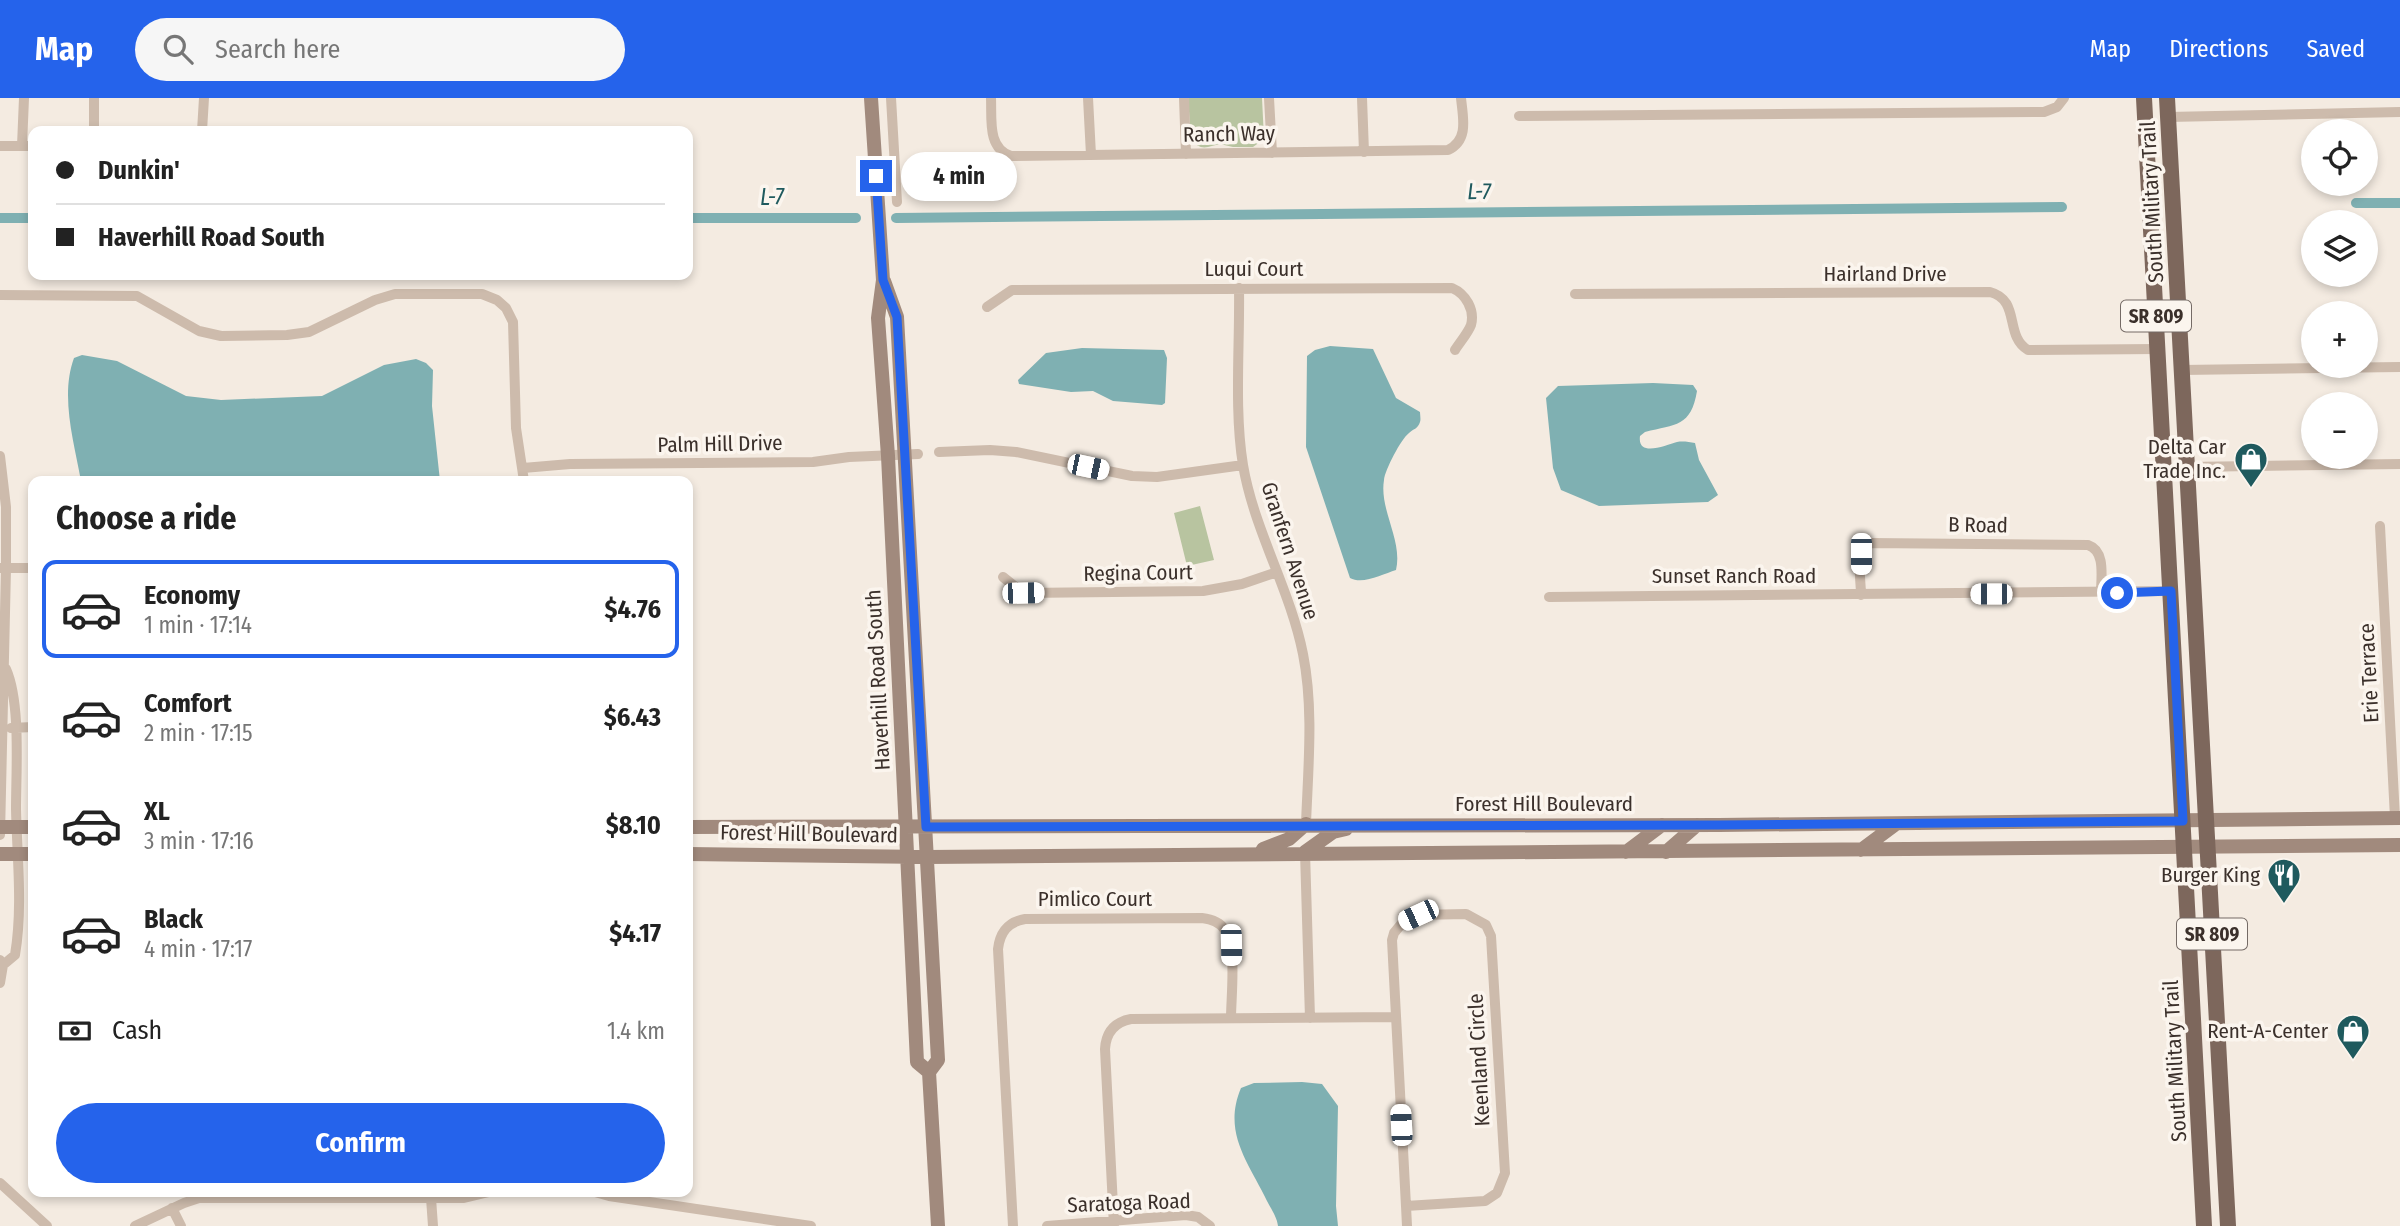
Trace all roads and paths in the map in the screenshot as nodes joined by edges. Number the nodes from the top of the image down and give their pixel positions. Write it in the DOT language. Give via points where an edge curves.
graph roads {
  1 [pos="23,98"];
  2 [pos="94,98"];
  3 [pos="204,98"];
  4 [pos="871,98"];
  5 [pos="891,98"];
  6 [pos="991,98"];
  7 [pos="1088,98"];
  8 [pos="1184,98"];
  9 [pos="1269,98"];
  10 [pos="1362,98"];
  11 [pos="1461,98"];
  12 [pos="2063,98"];
  13 [pos="2167,98"];
  14 [pos="2145,106"];
  15 [pos="2400,112"];
  16 [pos="1519,116"];
  17 [pos="2168,117"];
  18 [pos="94,126"];
  19 [pos="202,126"];
  20 [pos="0,146"];
  21 [pos="22,146"];
  22 [pos="28,146"];
  23 [pos="1364,152"];
  24 [pos="1272,153"];
  25 [pos="1186,154"];
  26 [pos="1091,155"];
  27 [pos="897,202"];
  28 [pos="2174,229"];
  29 [pos="883,280"];
  30 [pos="1239,288"];
  31 [pos="1575,294"];
  32 [pos="0,295"];
  33 [pos="987,307"];
  34 [pos="2157,349"];
  35 [pos="1455,350"];
  36 [pos="2400,367"];
  37 [pos="2182,370"];
  38 [pos="939,452"];
  39 [pos="911,454"];
  40 [pos="0,456"];
  41 [pos="888,456"];
  42 [pos="2186,459"];
  43 [pos="2400,464"];
  44 [pos="1244,465"];
  45 [pos="523,468"];
  46 [pos="524,476"];
  47 [pos="2380,526"];
  48 [pos="3,568"];
  49 [pos="28,568"];
  50 [pos="1277,572"];
  51 [pos="1003,577"];
  52 [pos="2171,591"];
  53 [pos="2101,593"];
  54 [pos="1861,595"];
  55 [pos="1549,597"];
  56 [pos="4,664"];
  57 [pos="28,727"];
  58 [pos="15,728"];
  59 [pos="1,729"];
  60 [pos="2398,818"];
  61 [pos="2183,821"];
  62 [pos="2206,821"];
  63 [pos="1306,824"];
  64 [pos="1896,824"];
  65 [pos="1364,825"];
  66 [pos="1662,825"];
  67 [pos="1697,825"];
  68 [pos="906,826"];
  69 [pos="0,827"];
  70 [pos="17,827"];
  71 [pos="28,827"];
  72 [pos="693,827"];
  73 [pos="926,827"];
  74 [pos="0,835"];
  75 [pos="2400,845"];
  76 [pos="2184,847"];
  77 [pos="2207,847"];
  78 [pos="1861,850"];
  79 [pos="1305,852"];
  80 [pos="1626,852"];
  81 [pos="1666,852"];
  82 [pos="1245,853"];
  83 [pos="0,854"];
  84 [pos="26,854"];
  85 [pos="693,854"];
  86 [pos="908,856"];
  87 [pos="928,857"];
  88 [pos="2,963"];
  89 [pos="0,983"];
  90 [pos="1395,1017"];
  91 [pos="1231,1018"];
  92 [pos="1310,1018"];
  93 [pos="929,1073"];
  94 [pos="2200,1133"];
  95 [pos="0,1183"];
  96 [pos="468,1197"];
  97 [pos="615,1197"];
  98 [pos="431,1198"];
  99 [pos="1406,1206"];
  100 [pos="172,1208"];
  101 [pos="765,1222"];
  102 [pos="1114,1223"];
  103 [pos="47,1226"];
  104 [pos="135,1226"];
  105 [pos="181,1226"];
  106 [pos="433,1226"];
  107 [pos="810,1226"];
  108 [pos="938,1226"];
  109 [pos="1013,1226"];
  110 [pos="1047,1226"];
  111 [pos="1210,1226"];
  112 [pos="1407,1226"];
  113 [pos="2204,1226"];
  114 [pos="2214,1226"];
  115 [pos="2228,1226"];
  1 -- 21 [label="street"];
  2 -- 18 [label="street"];
  3 -- 19 [label="street"];
  4 -- 29 [label="main road, Haverhill Road South"];
  5 -- 27 [label="street"];
  6 -- 26 [label="street, Ranch Way" via="998,149 1011,156"];
  7 -- 26 [label="street"];
  8 -- 25 [label="street"];
  9 -- 24 [label="street"];
  10 -- 23 [label="street"];
  11 -- 23 [label="street, Ranch Way" via="1463,128 1459,142 1448,150"];
  12 -- 16 [label="street" via="2057,107 2044,112"];
  13 -- 17 [label="main road, South Military Trail / SR 809"];
  14 -- 28 [label="main road" via="2155,124 2160,214"];
  14 -- 34 [label="main road, South Military Trail / SR 809"];
  15 -- 17 [label="street"];
  17 -- 28 [label="main road, South Military Trail / SR 809"];
  20 -- 21 [label="street"];
  21 -- 22 [label="street"];
  23 -- 24 [label="street, Ranch Way"];
  24 -- 25 [label="street, Ranch Way"];
  25 -- 26 [label="street, Ranch Way"];
  28 -- 37 [label="main road, South Military Trail / SR 809"];
  29 -- 39 [label="main road, Haverhill Road South" via="897,317"];
  29 -- 41 [label="main road, Haverhill Road South" via="878,318"];
  30 -- 33 [label="street, Luqui Court" via="1012,290"];
  30 -- 35 [label="street, Luqui Court" via="1452,288 1469,302 1471,317"];
  30 -- 44 [label="street, Granfern Avenue"];
  31 -- 34 [label="street, Hairland Drive" via="1990,292 2008,304 2017,341 2028,350"];
  32 -- 45 [label="street" via="137,296 199,331 221,336 309,332 385,296 482,294 506,308 513,322 516,428"];
  34 -- 42 [label="main road" via="2165,354 2170,367 2174,418"];
  34 -- 52 [label="main road, South Military Trail / SR 809"];
  36 -- 37 [label="street"];
  37 -- 42 [label="main road, South Military Trail / SR 809"];
  38 -- 44 [label="street" via="1016,452 1132,476"];
  39 -- 41 [label="street, Palm Hill Drive"];
  39 -- 73 [label="main road, Haverhill Road South"];
  40 -- 48 [label="street" via="6,498"];
  41 -- 45 [label="street, Palm Hill Drive" via="813,462"];
  41 -- 68 [label="main road, Haverhill Road South"];
  42 -- 43 [label="street"];
  42 -- 62 [label="main road, South Military Trail / SR 809"];
  44 -- 50 [label="street, Granfern Avenue"];
  45 -- 46 [label="street"];
  47 -- 60 [label="street, Erie Terrace"];
  48 -- 49 [label="street"];
  48 -- 56 [label="street"];
  50 -- 51 [label="street, Regina Court" via="1202,592 1023,593"];
  50 -- 63 [label="street, Granfern Avenue" via="1297,629 1307,680"];
  52 -- 53 [label="street, Sunset Ranch Road"];
  52 -- 61 [label="main road, South Military Trail / SR 809"];
  53 -- 54 [label="street, Sunset Ranch Road"];
  53 -- 54 [label="street, B Road" via="2100,553 2088,545 1869,543 1861,554"];
  54 -- 55 [label="street, Sunset Ranch Road"];
  56 -- 58 [label="street" via="11,680"];
  56 -- 59 [label="street"];
  57 -- 58 [label="street"];
  58 -- 59 [label="street"];
  58 -- 70 [label="street"];
  59 -- 69 [label="street"];
  60 -- 62 [label="main road, Forest Hill Boulevard"];
  61 -- 62 [label="main road, Forest Hill Boulevard"];
  61 -- 64 [label="main road, Forest Hill Boulevard"];
  61 -- 76 [label="main road, South Military Trail / SR 809"];
  62 -- 77 [label="main road, South Military Trail / SR 809"];
  63 -- 65 [label="main road, Forest Hill Boulevard"];
  63 -- 73 [label="main road, Forest Hill Boulevard"];
  63 -- 82 [label="main road" via="1289,839"];
  64 -- 67 [label="main road, Forest Hill Boulevard"];
  64 -- 78 [label="main road"];
  65 -- 66 [label="main road, Forest Hill Boulevard"];
  65 -- 79 [label="main road" via="1334,832"];
  66 -- 67 [label="main road, Forest Hill Boulevard"];
  66 -- 80 [label="main road"];
  67 -- 81 [label="main road"];
  68 -- 72 [label="main road, Forest Hill Boulevard"];
  68 -- 73 [label="main road, Forest Hill Boulevard"];
  68 -- 86 [label="main road, Haverhill Road South"];
  69 -- 70 [label="main road"];
  69 -- 74 [label="street"];
  70 -- 71 [label="main road"];
  70 -- 84 [label="street"];
  73 -- 87 [label="main road, Haverhill Road South"];
  75 -- 77 [label="main road, Forest Hill Boulevard"];
  76 -- 77 [label="main road, Forest Hill Boulevard"];
  76 -- 78 [label="main road, Forest Hill Boulevard"];
  76 -- 94 [label="main road, South Military Trail / SR 809"];
  77 -- 115 [label="main road, South Military Trail / SR 809"];
  78 -- 81 [label="main road, Forest Hill Boulevard"];
  79 -- 80 [label="main road, Forest Hill Boulevard"];
  79 -- 82 [label="main road, Forest Hill Boulevard"];
  79 -- 92 [label="street"];
  80 -- 81 [label="main road, Forest Hill Boulevard"];
  82 -- 87 [label="main road, Forest Hill Boulevard"];
  83 -- 84 [label="main road"];
  84 -- 88 [label="street" via="15,955"];
  85 -- 86 [label="main road, Forest Hill Boulevard"];
  86 -- 87 [label="main road, Forest Hill Boulevard"];
  86 -- 93 [label="main road, Haverhill Road South" via="917,1062"];
  87 -- 93 [label="main road, Haverhill Road South" via="938,1060"];
  88 -- 89 [label="street"];
  90 -- 92 [label="street"];
  90 -- 99 [label="street"];
  90 -- 99 [label="street, Keenland Circle" via="1392,940 1398,927 1418,915 1466,914 1486,925 1491,936 1505,1173 1497,1193 1485,1201"];
  91 -- 92 [label="street"];
  91 -- 102 [label="street" via="1131,1019 1108,1034 1104,1049"];
  91 -- 109 [label="street, Pimlico Court" via="1230,938 1216,921 1025,919 1011,924 1001,935 999,949"];
  93 -- 108 [label="main road, Haverhill Road South"];
  94 -- 113 [label="main road, South Military Trail / SR 809"];
  94 -- 114 [label="main road" via="2211,1159"];
  95 -- 103 [label="street"];
  96 -- 98 [label="street"];
  97 -- 101 [label="street"];
  98 -- 100 [label="street" via="199,1198"];
  98 -- 106 [label="street"];
  99 -- 112 [label="street"];
  100 -- 104 [label="street"];
  100 -- 105 [label="street"];
  101 -- 107 [label="street"];
  102 -- 110 [label="street, Saratoga Road"];
  102 -- 111 [label="street, Saratoga Road" via="1186,1215"];
}
